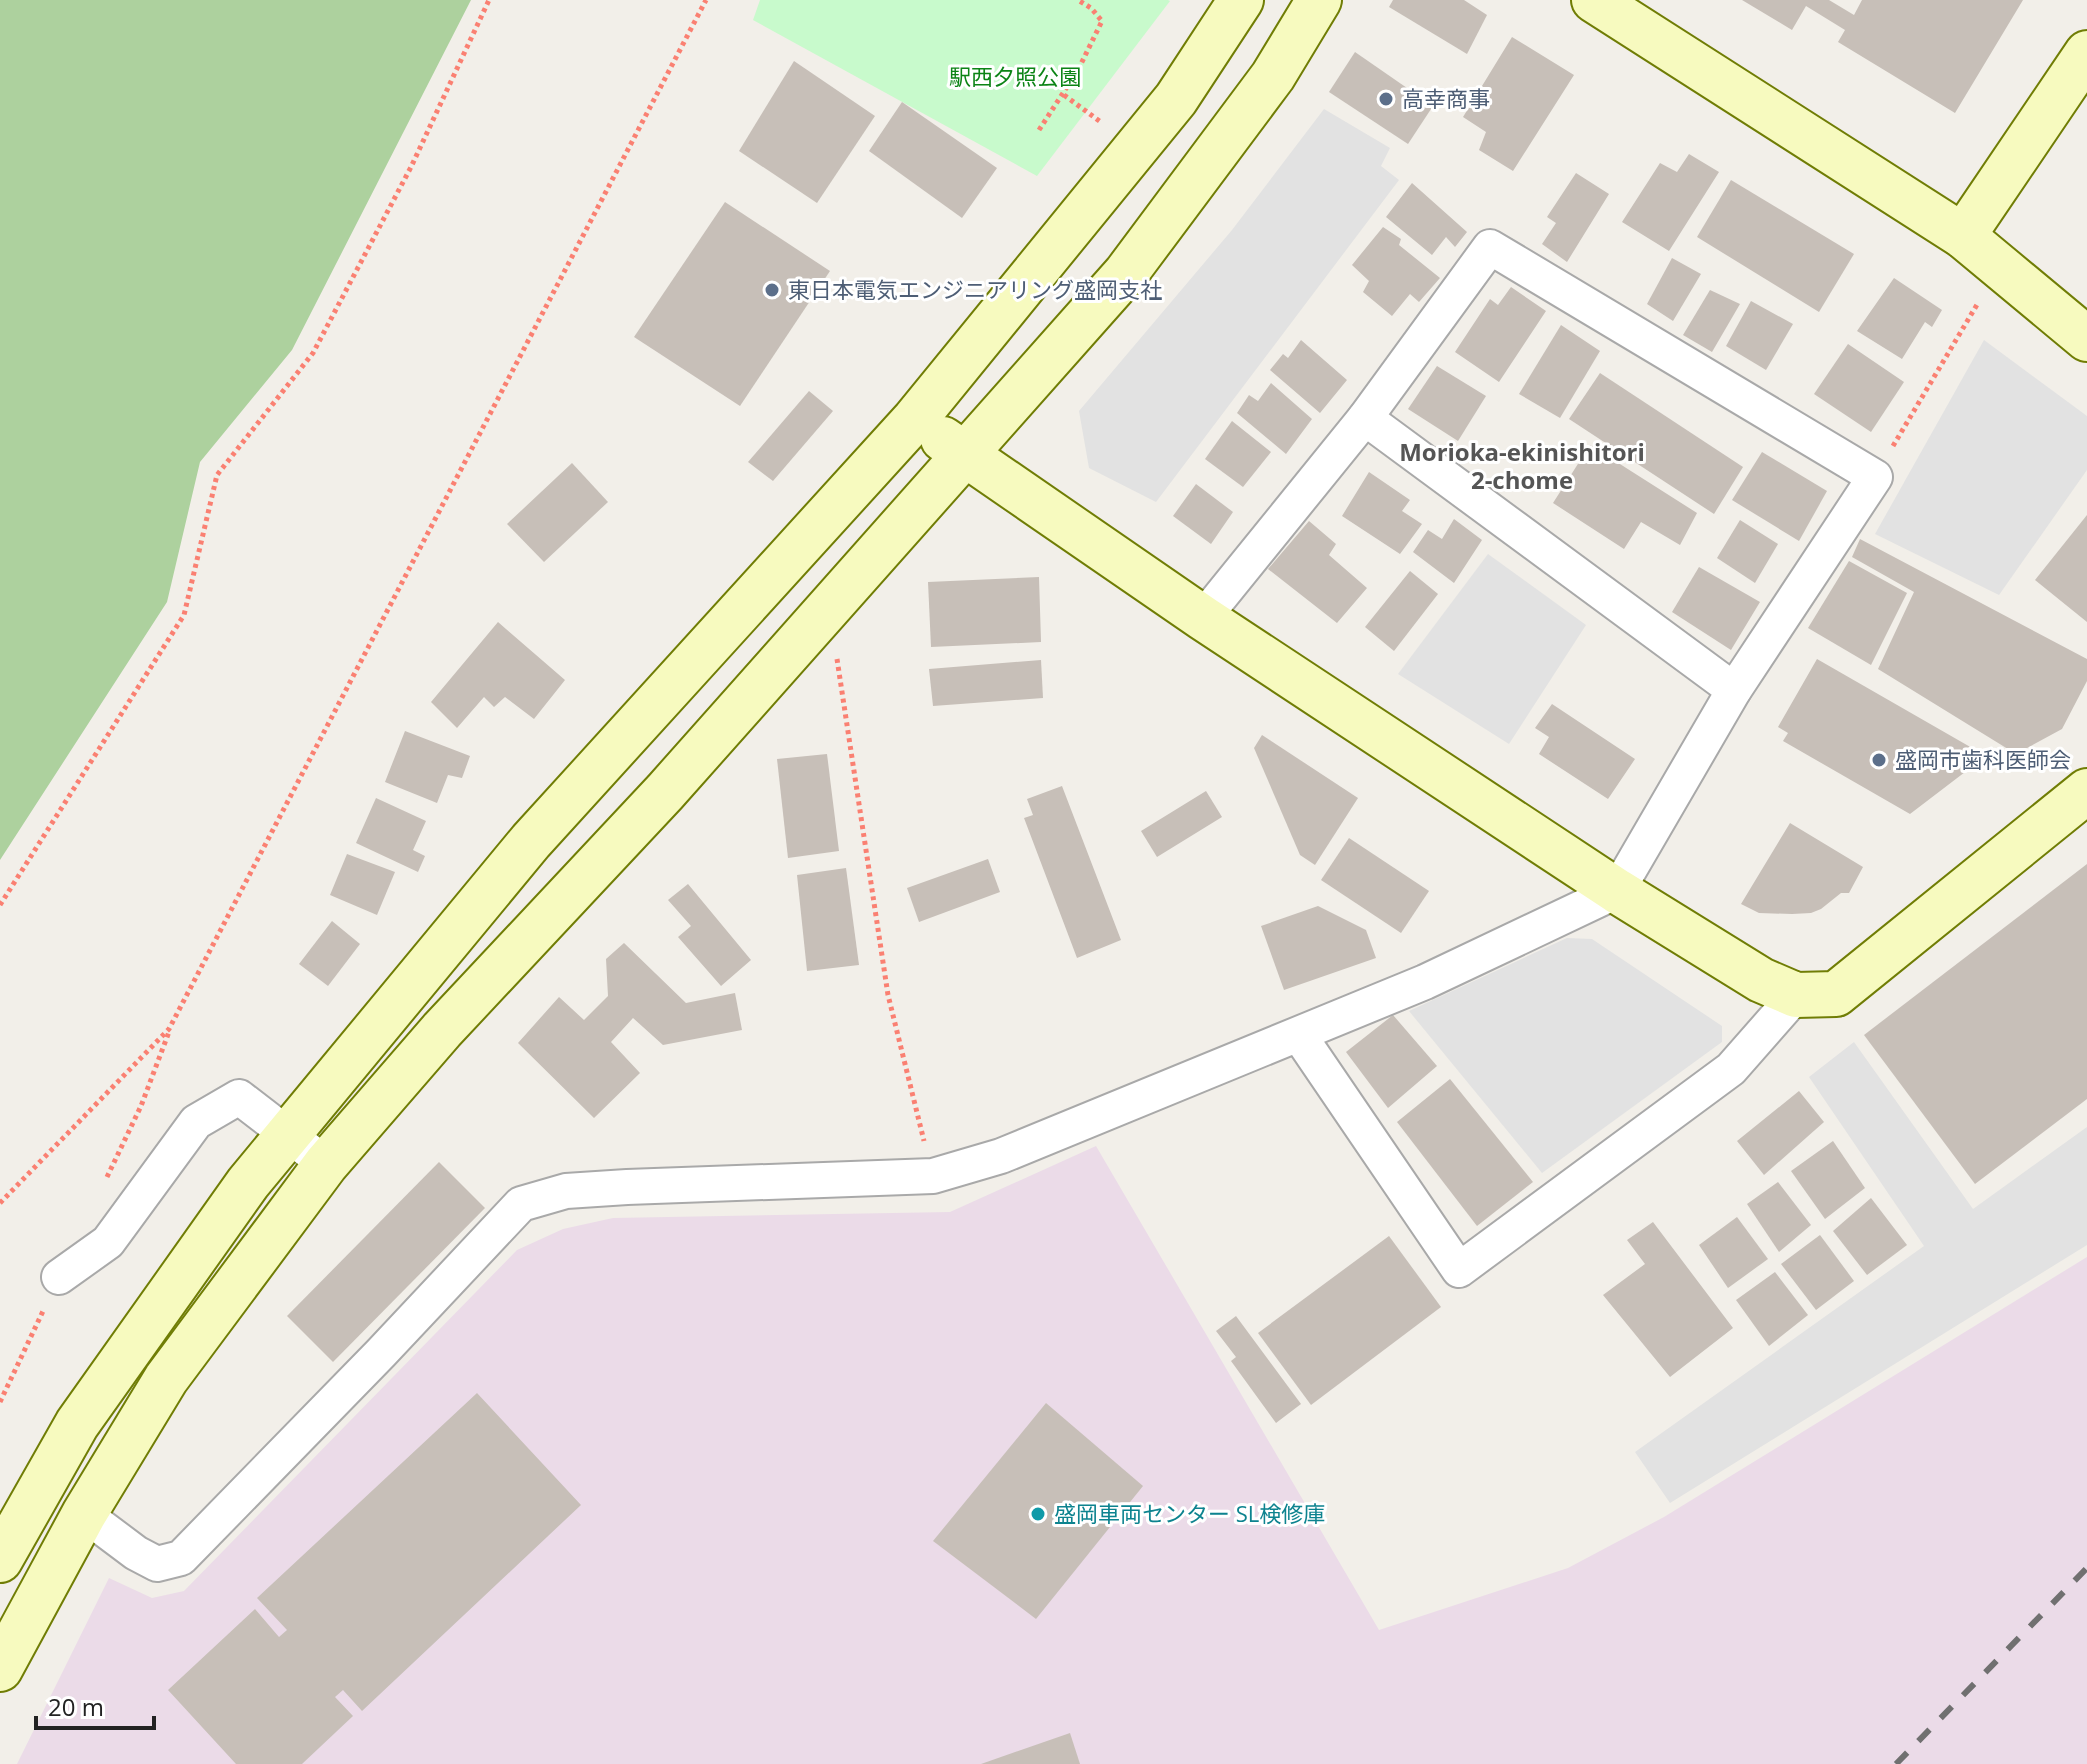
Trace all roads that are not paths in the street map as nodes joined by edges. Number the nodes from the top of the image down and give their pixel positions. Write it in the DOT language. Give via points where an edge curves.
graph roads {
  1 [pos="1241,0"];
  2 [pos="1319,0"];
  3 [pos="1594,0"];
  4 [pos="2087,53"];
  5 [pos="1963,236"];
  6 [pos="2087,339"];
  7 [pos="1365,418"];
  8 [pos="915,419"];
  9 [pos="964,456"];
  10 [pos="1203,618"];
  11 [pos="1734,690"];
  12 [pos="2087,791"];
  13 [pos="1617,891"];
  14 [pos="1796,995"];
  15 [pos="1299,1035"];
  16 [pos="288,1135"];
  17 [pos="326,1164"];
  18 [pos="59,1277"];
  19 [pos="84,1514"];
  20 [pos="0,1560"];
  21 [pos="0,1669"];
  1 -- 8 [label="street" via="1176,99"];
  2 -- 9 [label="street" via="1273,76 1126,273"];
  3 -- 5 [label="street"];
  4 -- 5 [label="street"];
  5 -- 6 [label="street"];
  7 -- 10 [label="street"];
  7 -- 11 [label="street"];
  7 -- 11 [label="street" via="1490,247 1875,477"];
  8 -- 9 [label="street"];
  8 -- 16 [label="street" via="531,841"];
  9 -- 10 [label="street"];
  9 -- 17 [label="street"];
  10 -- 13 [label="street"];
  11 -- 13 [label="street"];
  12 -- 14 [label="street" via="1836,994"];
  13 -- 14 [label="street" via="1761,980"];
  13 -- 15 [label="street"];
  14 -- 15 [label="street" via="1731,1069 1459,1270"];
  15 -- 19 [label="street" via="1001,1156 933,1176 566,1191 521,1204 181,1558 157,1564"];
  16 -- 17 [label="street"];
  16 -- 18 [label="street" via="239,1097 196,1122 108,1242"];
  16 -- 20 [label="street" via="248,1183 77,1424"];
  17 -- 19 [label="street" via="166,1379"];
  19 -- 21 [label="street"];
}
